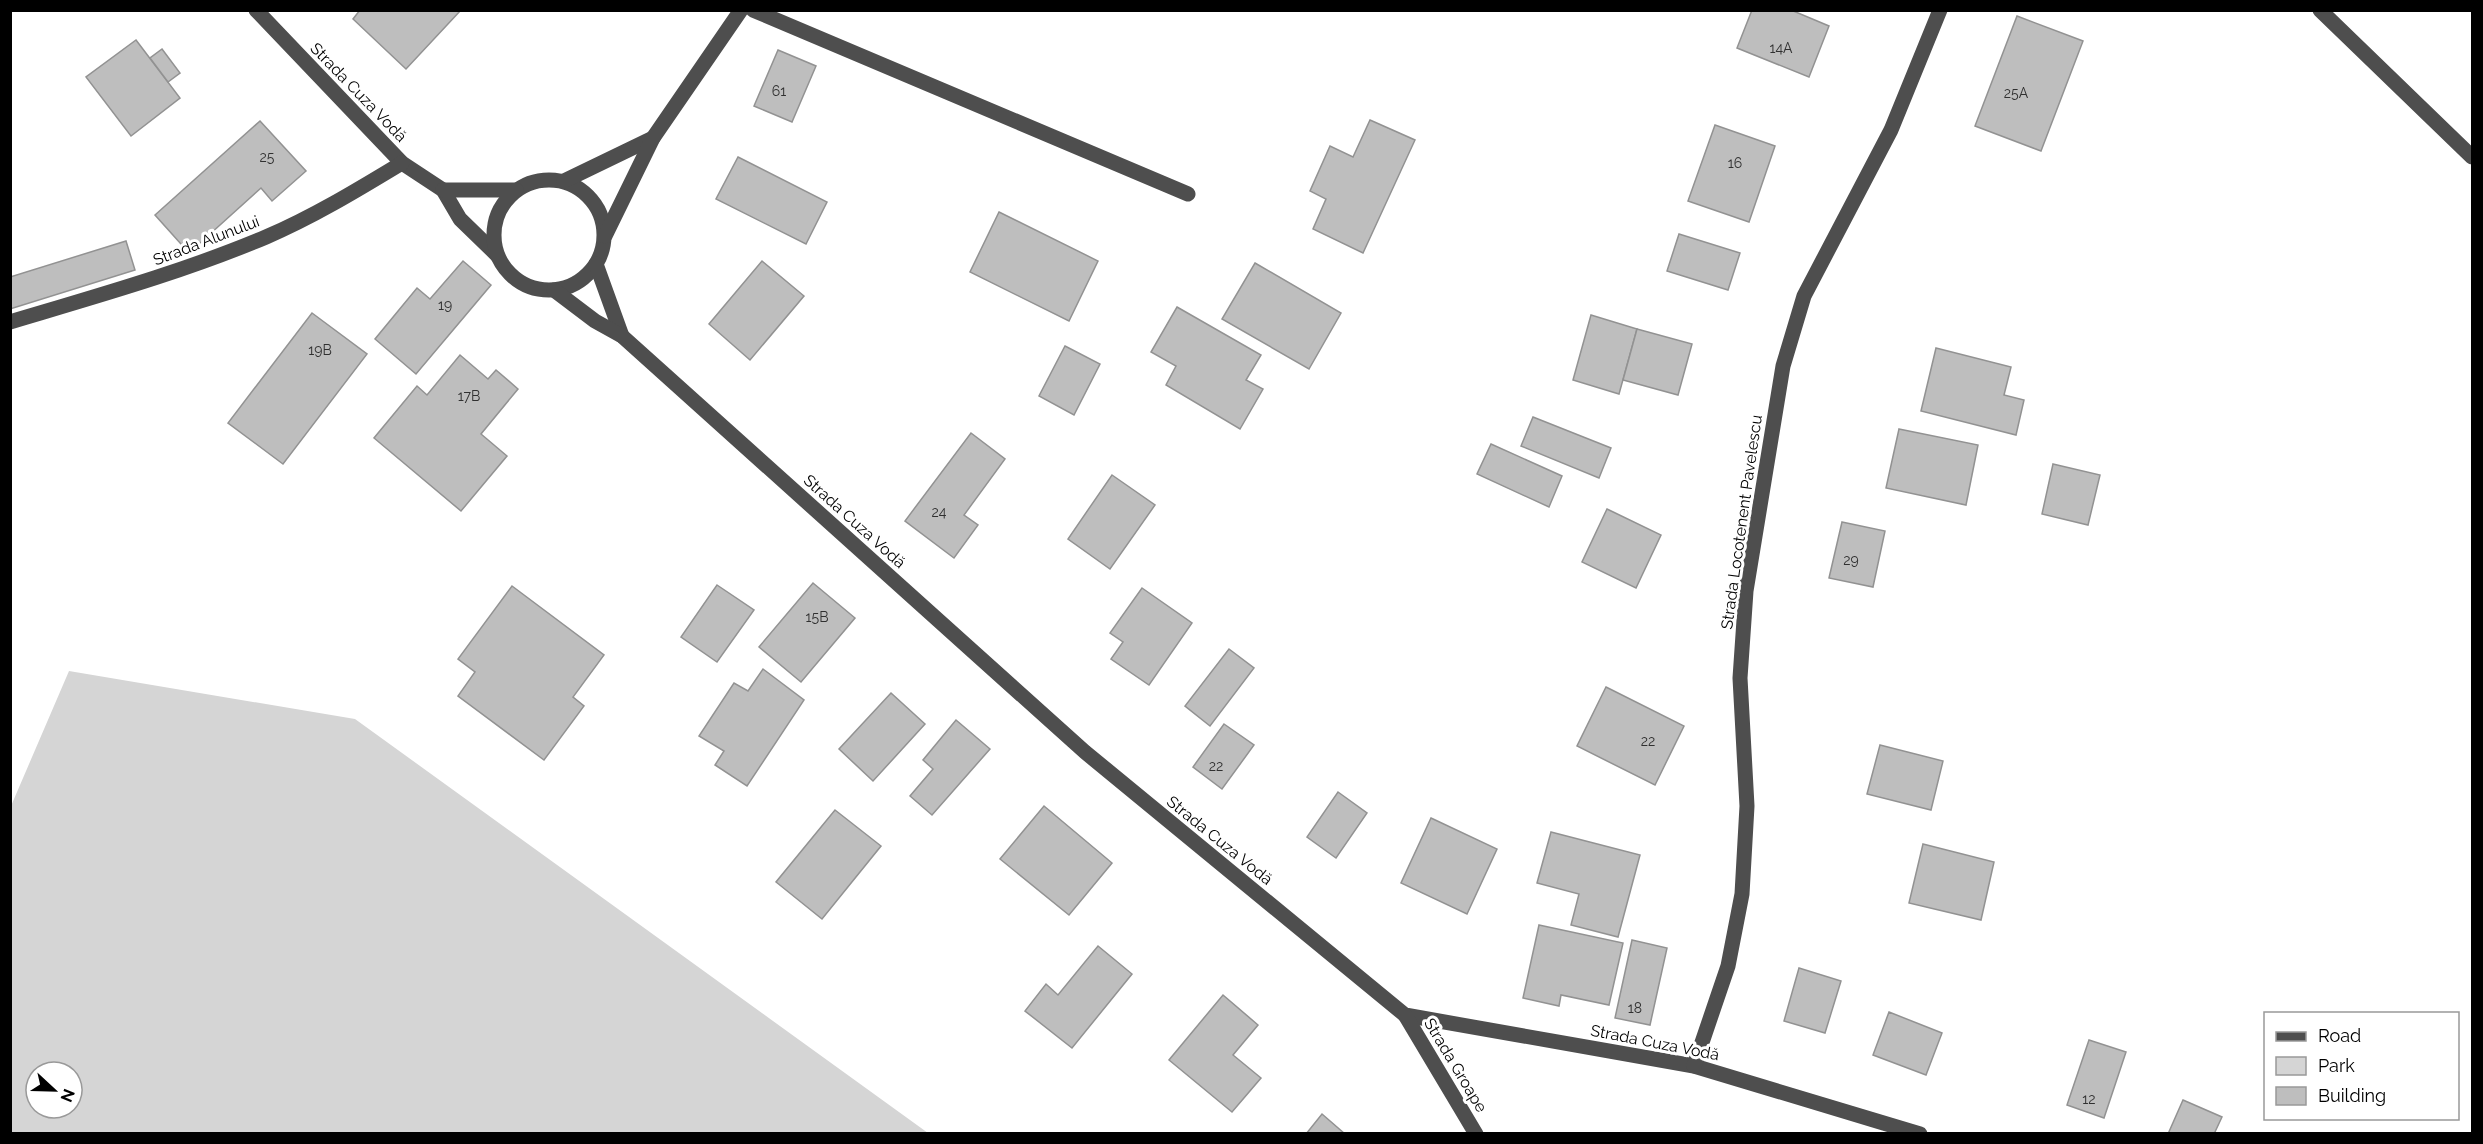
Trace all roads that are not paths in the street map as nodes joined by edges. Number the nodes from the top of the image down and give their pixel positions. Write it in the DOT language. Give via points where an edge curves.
graph roads {
  1 [pos="256,10"];
  2 [pos="741,10"];
  3 [pos="753,10"];
  4 [pos="1940,10"];
  5 [pos="2320,10"];
  6 [pos="653,138"];
  7 [pos="2472,157"];
  8 [pos="402,163"];
  9 [pos="564,181"];
  10 [pos="443,190"];
  11 [pos="516,190"];
  12 [pos="1188,195"];
  13 [pos="605,236"];
  14 [pos="497,255"];
  15 [pos="596,264"];
  16 [pos="554,290"];
  17 [pos="10,322"];
  18 [pos="622,336"];
  19 [pos="1405,1015"];
  20 [pos="1694,1066"];
  21 [pos="1476,1134"];
  22 [pos="1920,1134"];
  1 -- 8 [label="street, Strada Cuza Vodă"];
  2 -- 6 [label="street"];
  3 -- 12 [label="street"];
  4 -- 20 [label="street, Strada Locotenent Pavelescu" via="1891,130 1804,296 1783,366 1746,591 1740,678 1747,806 1742,894 1728,966"];
  5 -- 7 [label="street"];
  6 -- 9 [label="street"];
  6 -- 13 [label="street"];
  8 -- 10 [label="street, Strada Cuza Vodă"];
  8 -- 17 [label="street, Strada Alunului" via="268,236 163,277"];
  9 -- 11 [label="street" via="539,180"];
  9 -- 13 [label="street" via="586,193 600,212"];
  10 -- 11 [label="street"];
  10 -- 14 [label="street, Strada Cuza Vodă" via="460,219"];
  11 -- 14 [label="street" via="501,208 494,231"];
  13 -- 15 [label="street"];
  14 -- 16 [label="street" via="510,274 530,287"];
  15 -- 16 [label="street" via="578,282"];
  15 -- 18 [label="street, Strada Cuza Vodă"];
  16 -- 18 [label="street, Strada Cuza Vodă" via="594,321"];
  18 -- 19 [label="street, Strada Cuza Vodă" via="1084,752"];
  19 -- 20 [label="street, Strada Cuza Vodă"];
  19 -- 21 [label="street, Strada Groape"];
  20 -- 22 [label="street, Strada Cuza Vodă"];
}
